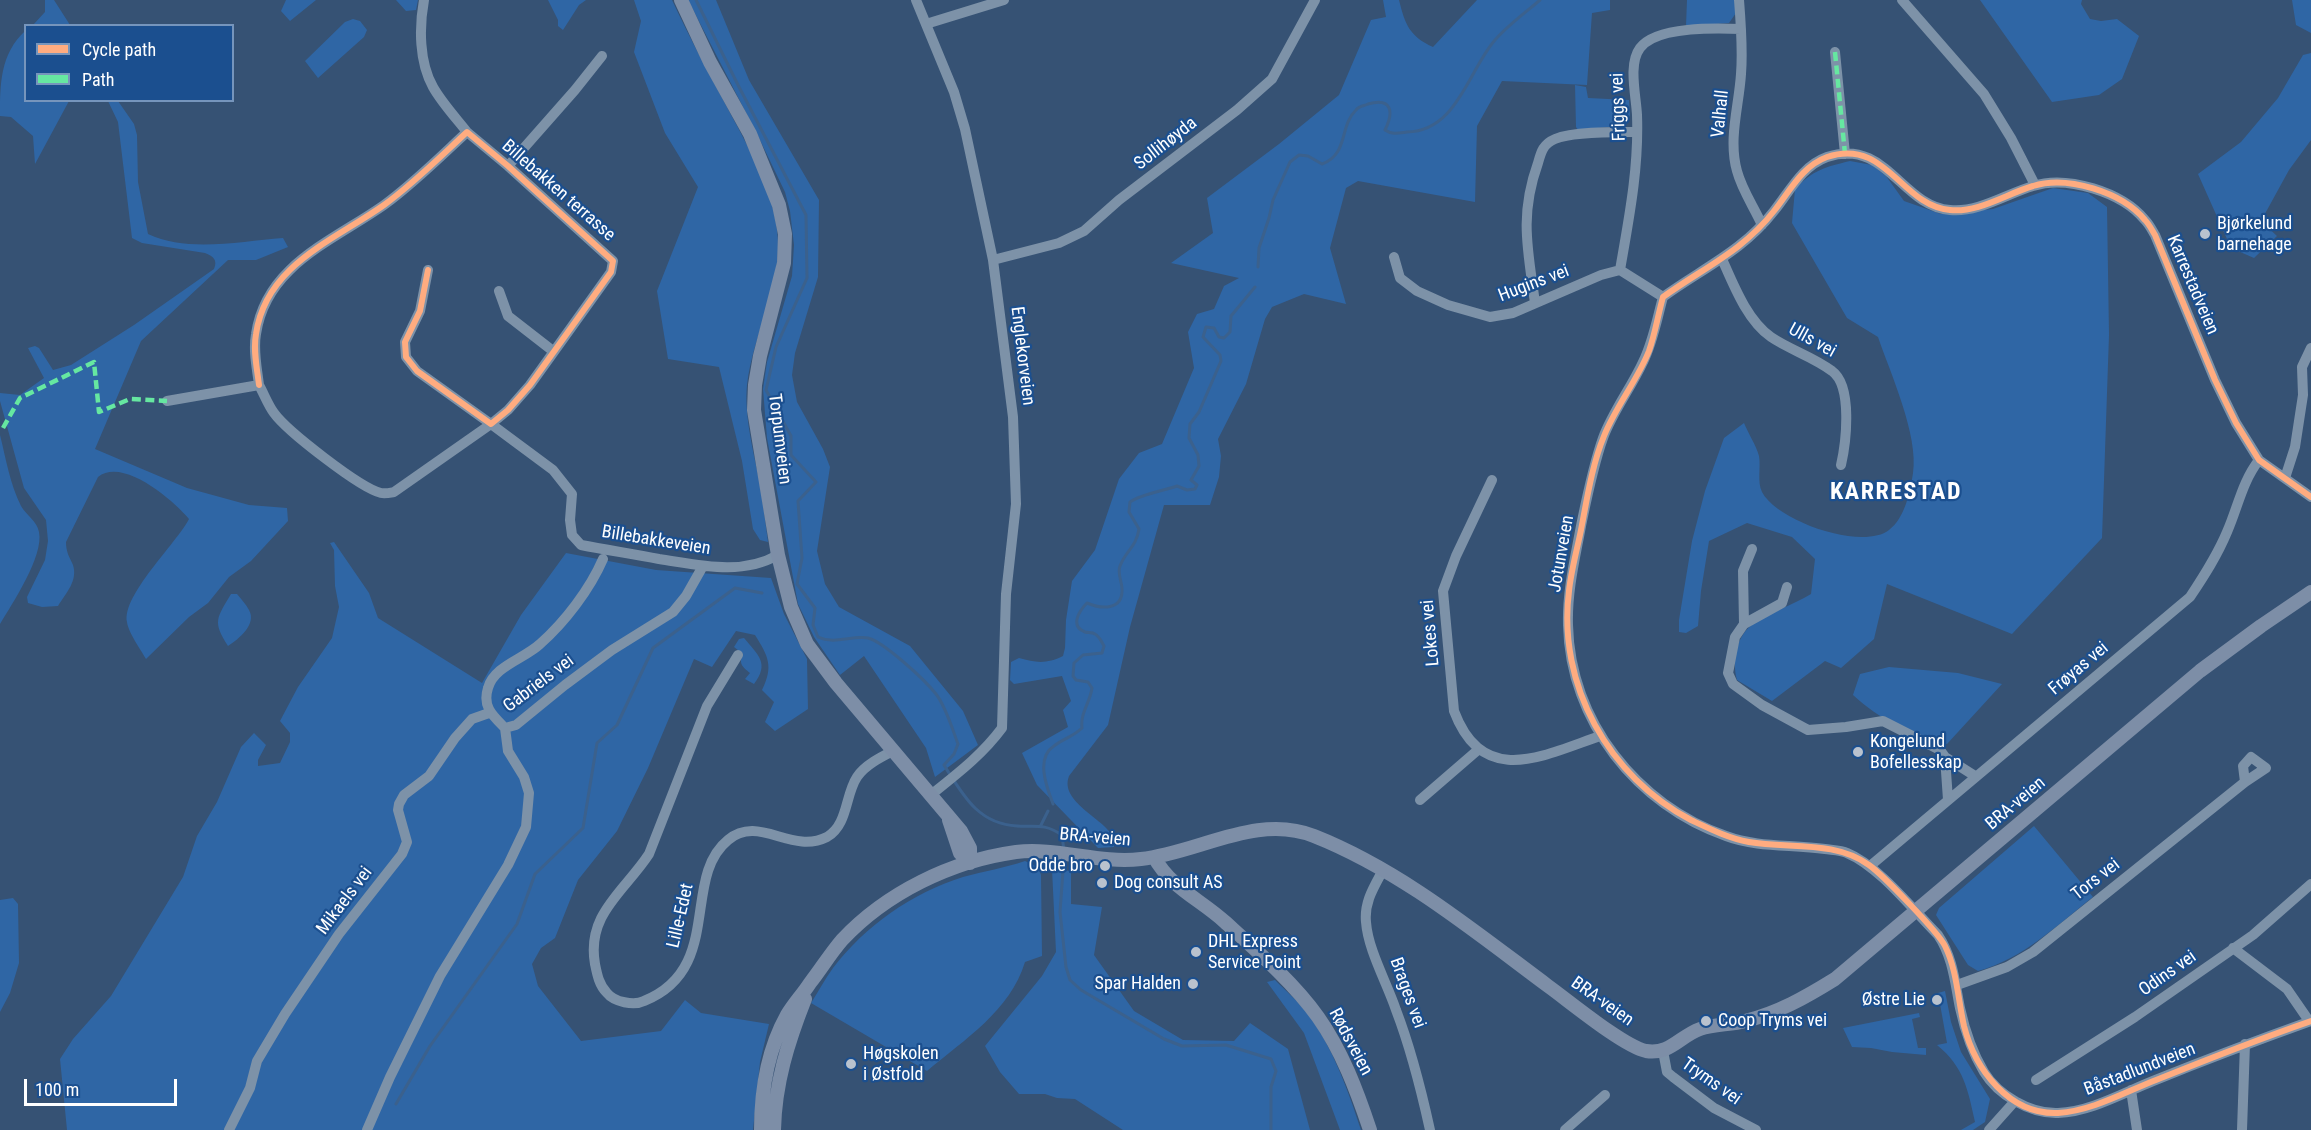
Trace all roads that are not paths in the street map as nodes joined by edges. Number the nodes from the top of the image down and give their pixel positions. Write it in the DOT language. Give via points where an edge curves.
graph roads {
  1 [pos="424,0"];
  2 [pos="681,0"];
  3 [pos="916,0"];
  4 [pos="1004,0"];
  5 [pos="1315,0"];
  6 [pos="1739,0"];
  7 [pos="1902,0"];
  8 [pos="926,24"];
  9 [pos="1741,29"];
  10 [pos="1835,52"];
  11 [pos="602,56"];
  12 [pos="467,132"];
  13 [pos="1637,132"];
  14 [pos="1845,154"];
  15 [pos="508,166"];
  16 [pos="2035,185"];
  17 [pos="1762,225"];
  18 [pos="1394,257"];
  19 [pos="1722,260"];
  20 [pos="993,261"];
  21 [pos="428,270"];
  22 [pos="1620,270"];
  23 [pos="500,291"];
  24 [pos="1664,297"];
  25 [pos="1535,303"];
  26 [pos="2311,348"];
  27 [pos="554,351"];
  28 [pos="259,385"];
  29 [pos="167,401"];
  30 [pos="491,424"];
  31 [pos="2259,460"];
  32 [pos="1841,465"];
  33 [pos="2285,478"];
  34 [pos="1492,480"];
  35 [pos="2311,497"];
  36 [pos="1752,549"];
  37 [pos="778,555"];
  38 [pos="603,559"];
  39 [pos="703,566"];
  40 [pos="1786,586"];
  41 [pos="2311,592"];
  42 [pos="1744,624"];
  43 [pos="738,655"];
  44 [pos="489,713"];
  45 [pos="505,728"];
  46 [pos="1600,736"];
  47 [pos="1479,749"];
  48 [pos="893,751"];
  49 [pos="1945,757"];
  50 [pos="1975,776"];
  51 [pos="2245,782"];
  52 [pos="937,790"];
  53 [pos="1420,800"];
  54 [pos="1948,800"];
  55 [pos="1154,857"];
  56 [pos="970,863"];
  57 [pos="1870,866"];
  58 [pos="1383,870"];
  59 [pos="2311,884"];
  60 [pos="1916,912"];
  61 [pos="2233,948"];
  62 [pos="812,981"];
  63 [pos="1957,985"];
  64 [pos="2310,1021"];
  65 [pos="2246,1044"];
  66 [pos="1663,1051"];
  67 [pos="2036,1080"];
  68 [pos="2131,1090"];
  69 [pos="1605,1095"];
  70 [pos="2015,1101"];
  71 [pos="229,1130"];
  72 [pos="367,1130"];
  73 [pos="761,1130"];
  74 [pos="774,1130"];
  75 [pos="1370,1130"];
  76 [pos="1430,1130"];
  77 [pos="1565,1130"];
  78 [pos="1756,1130"];
  79 [pos="1989,1130"];
  80 [pos="2137,1130"];
  81 [pos="2242,1130"];
  1 -- 12 [label="street" via="421,19 426,69 433,87"];
  2 -- 37 [label="main road, Torpumveien" via="760,157 783,224 784,263 754,386 757,432"];
  3 -- 8 [label="street, Englekorveien"];
  4 -- 8 [label="street"];
  5 -- 20 [label="street, Sollihøyda" via="1272,79 1237,110 1084,231 1059,243"];
  6 -- 9 [label="street, Valhall"];
  7 -- 16 [label="street" via="1984,94"];
  8 -- 20 [label="street, Englekorveien" via="965,129"];
  9 -- 13 [label="street, Friggs vei" via="1667,33 1640,48 1634,62"];
  9 -- 17 [label="street, Valhall" via="1734,153 1742,186"];
  10 -- 14 [label="street"];
  11 -- 15 [label="street, Billebakken terrasse"];
  12 -- 15 [label="street, Billebakken terrasse"];
  12 -- 28 [label="street, Billebakken terrasse" via="385,204 282,276 270,293 256,333"];
  13 -- 22 [label="street, Friggs vei" via="1636,172"];
  13 -- 25 [label="street" via="1556,138 1544,146 1526,208"];
  14 -- 16 [label="street, Karrestadveien" via="1870,157 1922,200 1952,211 1979,207"];
  14 -- 17 [label="street, Karrestadveien" via="1812,164"];
  15 -- 27 [label="street, Billebakken terrasse" via="613,261 611,272"];
  16 -- 31 [label="street, Karrestadveien" via="2065,183 2096,189 2121,200 2145,219 2215,380"];
  17 -- 19 [label="street, Karrestadveien"];
  18 -- 25 [label="street, Hugins vei" via="1400,278 1417,291 1467,311 1490,316"];
  19 -- 24 [label="street, Karrestadveien"];
  19 -- 32 [label="street, Ulls vei" via="1752,318 1770,337 1835,373 1843,389 1846,415 1847,440"];
  20 -- 52 [label="street, Englekorveien" via="1012,417 1016,504 1006,594 1002,728 988,746"];
  21 -- 30 [label="street" via="420,311 405,342 406,357 417,371"];
  22 -- 24 [label="street"];
  22 -- 25 [label="street, Hugins vei"];
  23 -- 27 [label="street" via="508,316"];
  24 -- 46 [label="street, Jotunveien" via="1649,350 1602,440 1568,592 1571,664"];
  26 -- 33 [label="street" via="2302,367 2303,395 2295,447"];
  27 -- 30 [label="street, Billebakken terrasse" via="530,385"];
  28 -- 29 [label="street"];
  28 -- 30 [label="street, Billebakken terrasse" via="274,414 289,430 383,494 394,492"];
  30 -- 39 [label="street, Billebakkeveien" via="553,470 572,494 570,520 573,535 581,545"];
  31 -- 33 [label="street, Karrestadveien"];
  31 -- 50 [label="street, Frøyas vei" via="2248,474 2211,566 2190,597"];
  33 -- 35 [label="street, Karrestadveien"];
  34 -- 47 [label="street, Lokes vei" via="1443,591 1454,711 1468,739"];
  36 -- 42 [label="street" via="1743,571"];
  37 -- 39 [label="street, Billebakkeveien" via="750,566"];
  37 -- 48 [label="main road, Torpumveien" via="791,607 807,644"];
  38 -- 44 [label="street, Gabriels vei" via="595,576 550,634 491,680 486,696"];
  39 -- 45 [label="street, Gabriels vei" via="673,612 612,650 516,725"];
  40 -- 42 [label="street" via="1782,603"];
  41 -- 60 [label="main road, BRA-veien" via="2200,672"];
  42 -- 49 [label="street" via="1734,637 1728,673 1733,684 1762,705 1808,730 1883,721 1940,750"];
  43 -- 48 [label="street, Lille-Edet" via="707,706 649,854 608,904 598,924 594,956 597,976 609,996 641,1003 675,980 697,937 707,874 715,854 726,841 738,832 753,829 798,842 828,836 838,826 856,778"];
  44 -- 45 [label="street, Gabriels vei"];
  44 -- 71 [label="street, Mikaels vei" via="472,719 437,766 399,804 407,842 402,854 339,933 285,1014 257,1061 250,1088"];
  45 -- 72 [label="street" via="508,751 529,792 526,827 508,866 435,985"];
  46 -- 47 [label="street" via="1512,761"];
  46 -- 57 [label="street, Jotunveien" via="1638,783 1698,823 1748,842 1846,852"];
  47 -- 53 [label="street"];
  48 -- 52 [label="main road, Torpumveien"];
  49 -- 50 [label="street"];
  49 -- 54 [label="street"];
  50 -- 54 [label="street, Frøyas vei"];
  51 -- 63 [label="street, Tors vei" via="2033,952 2007,967"];
  52 -- 56 [label="main road, Torpumveien" via="948,816 970,848"];
  54 -- 57 [label="street, Frøyas vei"];
  55 -- 56 [label="main road, BRA-veien" via="1119,861 1019,852"];
  55 -- 58 [label="main road, BRA-veien" via="1244,833 1280,828 1315,836"];
  55 -- 75 [label="main road, Rødsveien" via="1171,881 1227,923 1318,1017 1340,1055"];
  56 -- 62 [label="main road, BRA-veien" via="917,884 888,901 841,942"];
  57 -- 60 [label="street, Jotunveien"];
  58 -- 66 [label="main road, BRA-veien" via="1634,1047"];
  58 -- 76 [label="street, Brages vei" via="1368,897 1367,930 1401,1023"];
  59 -- 61 [label="street, Odins vei" via="2253,936"];
  60 -- 63 [label="street, Båstadlundveien" via="1944,945"];
  60 -- 66 [label="main road, BRA-veien" via="1806,998 1761,1017 1700,1029"];
  61 -- 64 [label="street" via="2287,989"];
  61 -- 67 [label="street, Odins vei"];
  62 -- 73 [label="main road, BRA-veien" via="786,1018 769,1064"];
  62 -- 74 [label="main road, BRA-veien" via="780,1070"];
  63 -- 70 [label="street, Båstadlundveien" via="1973,1054 1986,1075"];
  64 -- 65 [label="street, Båstadlundveien"];
  65 -- 68 [label="street, Båstadlundveien"];
  65 -- 81 [label="street"];
  66 -- 78 [label="street, Tryms vei" via="1667,1072 1681,1084 1714,1108"];
  68 -- 70 [label="street, Båstadlundveien" via="2092,1106 2057,1113"];
  68 -- 80 [label="street"];
  69 -- 77 [label="street"];
  70 -- 79 [label="street"];
}
